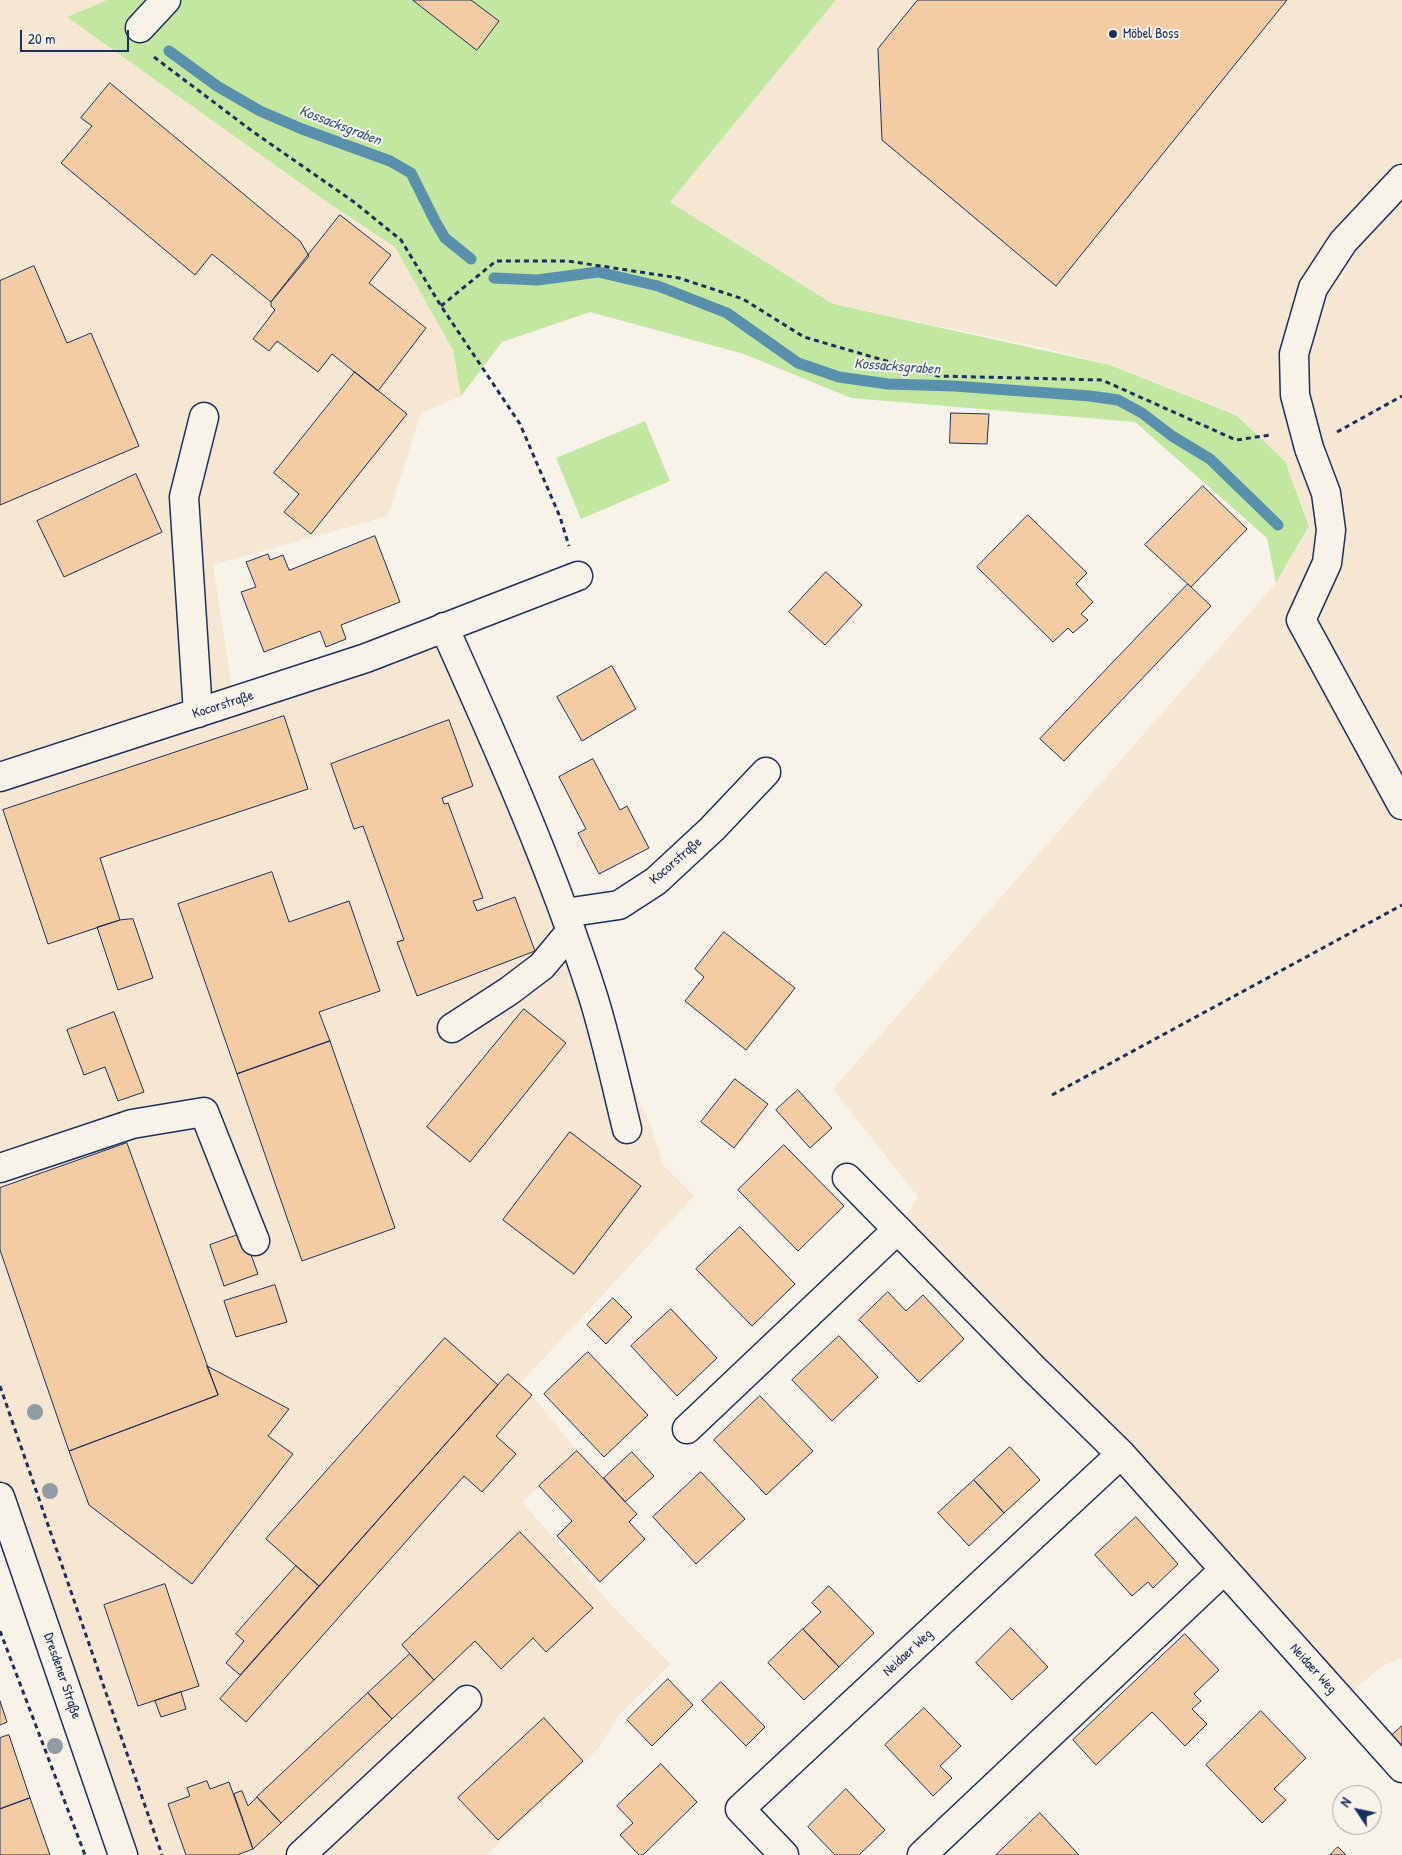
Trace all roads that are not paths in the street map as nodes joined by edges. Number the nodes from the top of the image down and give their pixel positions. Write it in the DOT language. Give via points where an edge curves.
graph roads {
  1 [pos="166,0"];
  2 [pos="140,28"];
  3 [pos="1402,179"];
  4 [pos="204,418"];
  5 [pos="578,576"];
  6 [pos="444,628"];
  7 [pos="198,713"];
  8 [pos="766,772"];
  9 [pos="0,777"];
  10 [pos="1402,805"];
  11 [pos="568,922"];
  12 [pos="452,1028"];
  13 [pos="627,1129"];
  14 [pos="0,1168"];
  15 [pos="846,1178"];
  16 [pos="897,1230"];
  17 [pos="255,1241"];
  18 [pos="687,1429"];
  19 [pos="1121,1454"];
  20 [pos="0,1497"];
  21 [pos="1224,1570"];
  22 [pos="467,1700"];
  23 [pos="1402,1768"];
  24 [pos="123,1855"];
  25 [pos="301,1855"];
  26 [pos="784,1855"];
  27 [pos="922,1855"];
  1 -- 2 [label="street"];
  3 -- 10 [label="street" via="1344,242 1313,288 1294,354 1295,395 1326,493 1331,530 1327,563 1301,620"];
  4 -- 7 [label="street" via="184,497"];
  5 -- 6 [label="street, Kocorstraße"];
  6 -- 7 [label="street, Kocorstraße" via="366,658"];
  6 -- 11 [label="street" via="495,740"];
  7 -- 9 [label="street, Kocorstraße"];
  8 -- 11 [label="street, Kocorstraße" via="712,829 656,880 619,905"];
  11 -- 12 [label="street" via="542,966"];
  11 -- 13 [label="street" via="593,995"];
  14 -- 17 [label="street" via="132,1124 204,1112"];
  15 -- 16 [label="street, Neidaer Weg"];
  16 -- 18 [label="street"];
  16 -- 19 [label="street, Neidaer Weg"];
  19 -- 21 [label="street, Neidaer Weg"];
  19 -- 26 [label="street, Neidaer Weg" via="740,1810"];
  20 -- 24 [label="street, Dresdener Straße"];
  21 -- 23 [label="street, Neidaer Weg"];
  21 -- 27 [label="street"];
  22 -- 25 [label="street"];
}
